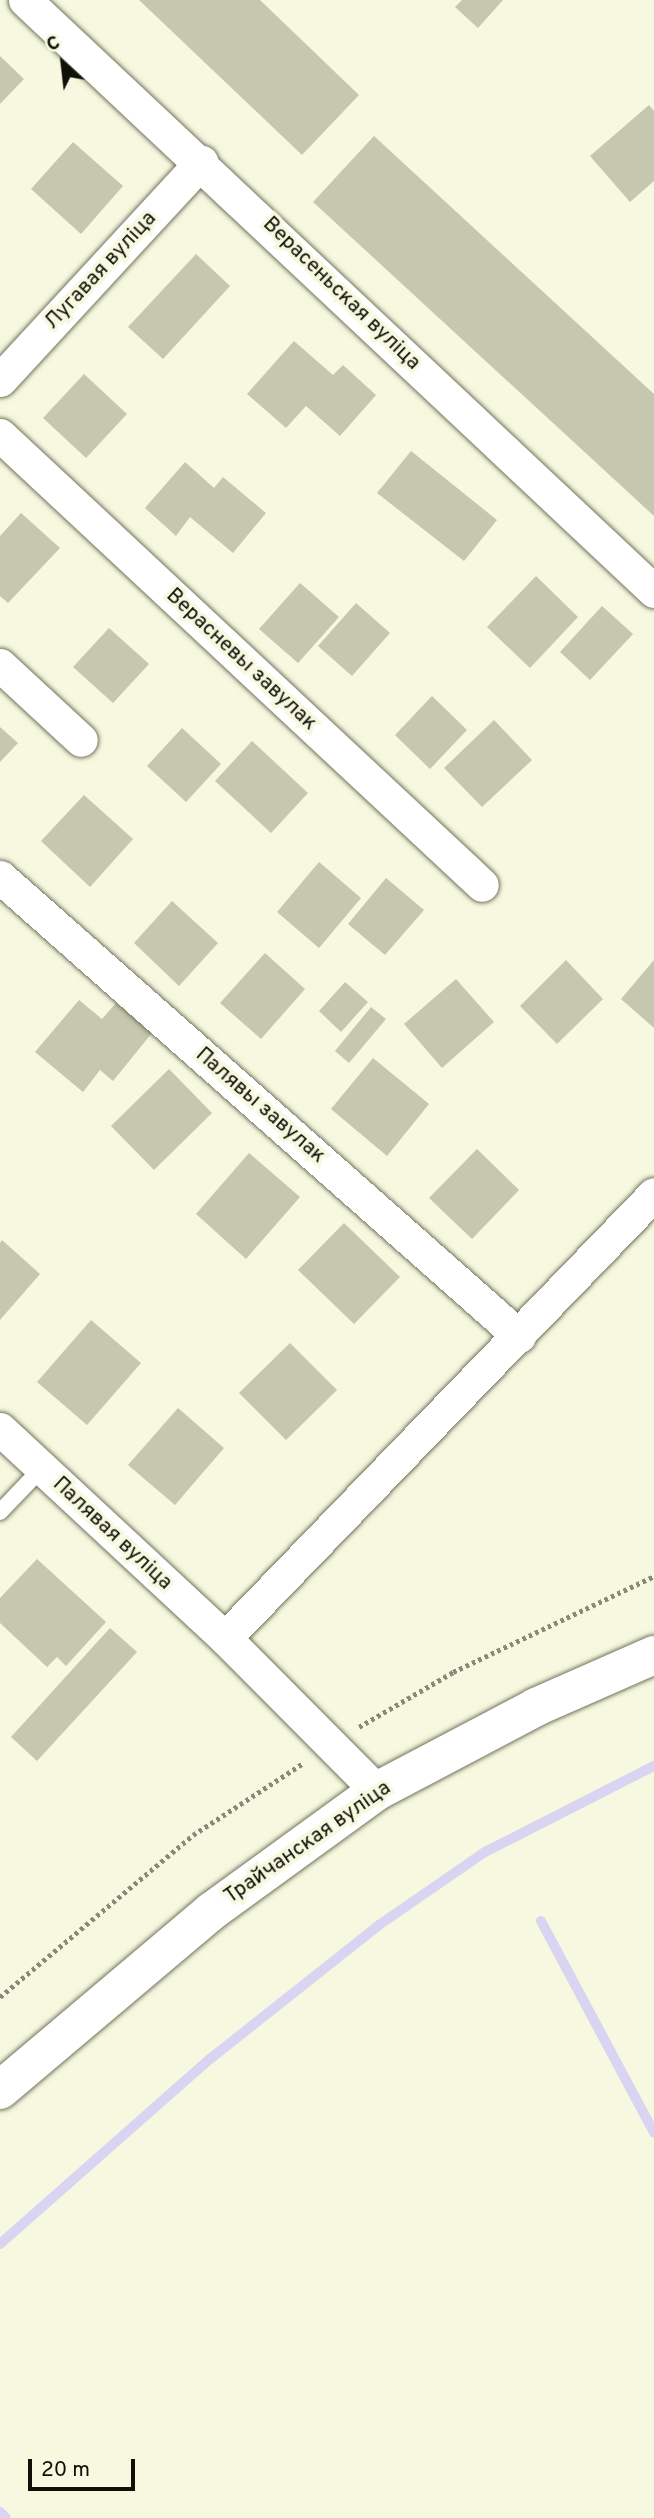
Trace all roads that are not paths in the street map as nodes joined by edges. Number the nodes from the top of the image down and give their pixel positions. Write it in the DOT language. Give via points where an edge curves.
graph roads {
  1 [pos="25,0"];
  2 [pos="201,162"];
  3 [pos="0,380"];
  4 [pos="0,435"];
  5 [pos="654,591"];
  6 [pos="0,665"];
  7 [pos="81,740"];
  8 [pos="0,877"];
  9 [pos="482,885"];
  10 [pos="654,1194"];
  11 [pos="519,1336"];
  12 [pos="0,1429"];
  13 [pos="42,1468"];
  14 [pos="0,1512"];
  15 [pos="225,1638"];
  16 [pos="654,1655"];
  17 [pos="377,1791"];
  18 [pos="0,2090"];
  1 -- 2 [label="street, Верасеньская вуліца"];
  2 -- 3 [label="street, Лугавая вуліца"];
  2 -- 5 [label="street, Верасеньская вуліца"];
  4 -- 9 [label="street, Верасневы завулак"];
  6 -- 7 [label="street"];
  8 -- 11 [label="street, Палявы завулак"];
  10 -- 11 [label="street"];
  11 -- 15 [label="street"];
  12 -- 13 [label="street, Палявая вуліца"];
  13 -- 14 [label="lane"];
  13 -- 15 [label="street, Палявая вуліца"];
  15 -- 17 [label="street, Палявая вуліца"];
  16 -- 17 [label="street, Трайчанская вуліца" via="536,1707"];
  17 -- 18 [label="street, Трайчанская вуліца" via="212,1911"];
}
